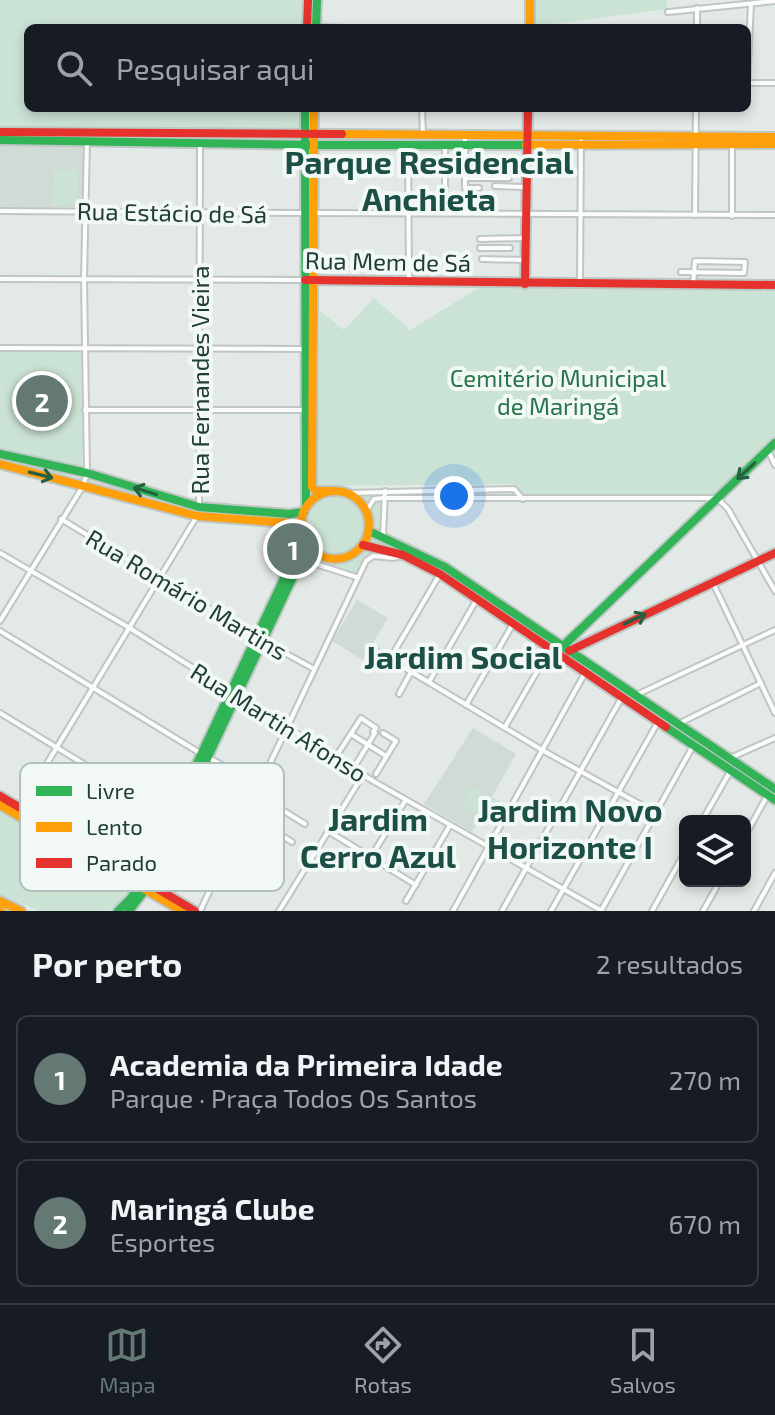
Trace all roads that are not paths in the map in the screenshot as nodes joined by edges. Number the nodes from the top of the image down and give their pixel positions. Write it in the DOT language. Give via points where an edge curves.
graph roads {
  1 [pos="308,0"];
  2 [pos="317,0"];
  3 [pos="530,0"];
  4 [pos="775,1"];
  5 [pos="751,4"];
  6 [pos="697,8"];
  7 [pos="668,12"];
  8 [pos="307,24"];
  9 [pos="316,24"];
  10 [pos="530,24"];
  11 [pos="697,24"];
  12 [pos="750,24"];
  13 [pos="751,83"];
  14 [pos="775,83"];
  15 [pos="306,112"];
  16 [pos="314,112"];
  17 [pos="422,112"];
  18 [pos="528,112"];
  19 [pos="696,112"];
  20 [pos="0,132"];
  21 [pos="423,136"];
  22 [pos="775,137"];
  23 [pos="147,138"];
  24 [pos="0,140"];
  25 [pos="310,140"];
  26 [pos="465,140"];
  27 [pos="528,140"];
  28 [pos="581,140"];
  29 [pos="696,140"];
  30 [pos="87,141"];
  31 [pos="200,142"];
  32 [pos="408,144"];
  33 [pos="445,144"];
  34 [pos="732,144"];
  35 [pos="775,144"];
  36 [pos="466,168"];
  37 [pos="479,168"];
  38 [pos="495,168"];
  39 [pos="509,169"];
  40 [pos="522,169"];
  41 [pos="466,178"];
  42 [pos="509,178"];
  43 [pos="495,186"];
  44 [pos="509,187"];
  45 [pos="523,187"];
  46 [pos="479,188"];
  47 [pos="0,211"];
  48 [pos="86,211"];
  49 [pos="199,212"];
  50 [pos="308,213"];
  51 [pos="408,213"];
  52 [pos="445,213"];
  53 [pos="527,214"];
  54 [pos="580,214"];
  55 [pos="695,215"];
  56 [pos="775,215"];
  57 [pos="732,216"];
  58 [pos="510,238"];
  59 [pos="526,238"];
  60 [pos="480,239"];
  61 [pos="480,248"];
  62 [pos="510,248"];
  63 [pos="482,259"];
  64 [pos="510,259"];
  65 [pos="525,260"];
  66 [pos="681,272"];
  67 [pos="694,272"];
  68 [pos="0,279"];
  69 [pos="84,279"];
  70 [pos="198,280"];
  71 [pos="308,280"];
  72 [pos="409,282"];
  73 [pos="525,284"];
  74 [pos="580,284"];
  75 [pos="693,284"];
  76 [pos="775,285"];
  77 [pos="0,348"];
  78 [pos="85,348"];
  79 [pos="200,349"];
  80 [pos="308,349"];
  81 [pos="201,409"];
  82 [pos="85,410"];
  83 [pos="309,410"];
  84 [pos="771,447"];
  85 [pos="0,454"];
  86 [pos="0,464"];
  87 [pos="775,465"];
  88 [pos="87,473"];
  89 [pos="83,486"];
  90 [pos="330,491"];
  91 [pos="385,491"];
  92 [pos="348,493"];
  93 [pos="384,498"];
  94 [pos="717,498"];
  95 [pos="523,499"];
  96 [pos="305,509"];
  97 [pos="367,510"];
  98 [pos="198,511"];
  99 [pos="61,519"];
  100 [pos="301,524"];
  101 [pos="369,531"];
  102 [pos="303,538"];
  103 [pos="383,538"];
  104 [pos="363,545"];
  105 [pos="314,552"];
  106 [pos="0,553"];
  107 [pos="775,553"];
  108 [pos="403,555"];
  109 [pos="297,559"];
  110 [pos="760,560"];
  111 [pos="425,562"];
  112 [pos="31,569"];
  113 [pos="440,574"];
  114 [pos="159,578"];
  115 [pos="357,578"];
  116 [pos="713,583"];
  117 [pos="775,591"];
  118 [pos="477,599"];
  119 [pos="0,621"];
  120 [pos="513,624"];
  121 [pos="128,627"];
  122 [pos="775,630"];
  123 [pos="0,631"];
  124 [pos="259,639"];
  125 [pos="743,645"];
  126 [pos="373,649"];
  127 [pos="560,651"];
  128 [pos="390,659"];
  129 [pos="314,669"];
  130 [pos="411,672"];
  131 [pos="585,673"];
  132 [pos="429,682"];
  133 [pos="761,683"];
  134 [pos="93,688"];
  135 [pos="233,693"];
  136 [pos="623,693"];
  137 [pos="399,694"];
  138 [pos="635,696"];
  139 [pos="466,705"];
  140 [pos="0,713"];
  141 [pos="775,713"];
  142 [pos="658,721"];
  143 [pos="678,724"];
  144 [pos="287,727"];
  145 [pos="504,728"];
  146 [pos="383,733"];
  147 [pos="351,734"];
  148 [pos="775,738"];
  149 [pos="708,743"];
  150 [pos="368,745"];
  151 [pos="693,746"];
  152 [pos="57,748"];
  153 [pos="542,750"];
  154 [pos="339,752"];
  155 [pos="203,755"];
  156 [pos="387,756"];
  157 [pos="48,763"];
  158 [pos="82,763"];
  159 [pos="199,763"];
  160 [pos="218,763"];
  161 [pos="270,763"];
  162 [pos="732,763"];
  163 [pos="353,769"];
  164 [pos="579,771"];
  165 [pos="376,774"];
  166 [pos="363,775"];
  167 [pos="617,791"];
  168 [pos="773,795"];
  169 [pos="0,796"];
  170 [pos="405,800"];
  171 [pos="0,805"];
  172 [pos="20,808"];
  173 [pos="284,811"];
  174 [pos="656,813"];
  175 [pos="705,815"];
  176 [pos="20,816"];
  177 [pos="305,824"];
  178 [pos="449,826"];
  179 [pos="751,827"];
  180 [pos="328,831"];
  181 [pos="284,837"];
  182 [pos="292,842"];
  183 [pos="487,848"];
  184 [pos="371,857"];
  185 [pos="679,863"];
  186 [pos="524,869"];
  187 [pos="775,873"];
  188 [pos="416,885"];
  189 [pos="717,887"];
  190 [pos="563,890"];
  191 [pos="138,891"];
  192 [pos="141,891"];
  193 [pos="152,891"];
  194 [pos="156,891"];
  195 [pos="208,891"];
  196 [pos="0,901"];
  197 [pos="406,901"];
  198 [pos="177,910"];
  199 [pos="21,911"];
  200 [pos="118,911"];
  201 [pos="129,911"];
  202 [pos="197,911"];
  203 [pos="279,911"];
  204 [pos="453,911"];
  205 [pos="502,911"];
  206 [pos="551,911"];
  207 [pos="601,911"];
  208 [pos="652,911"];
  209 [pos="703,911"];
  210 [pos="754,911"];
  1 -- 8 [label="main road"];
  2 -- 9 [label="main road"];
  3 -- 10 [label="main road"];
  4 -- 5 [label="street"];
  5 -- 6 [label="street"];
  5 -- 12 [label="street"];
  6 -- 7 [label="street"];
  6 -- 11 [label="street"];
  13 -- 14 [label="street"];
  15 -- 25 [label="main road"];
  16 -- 25 [label="main road"];
  17 -- 21 [label="street"];
  18 -- 27 [label="main road"];
  19 -- 29 [label="street"];
  20 -- 23 [label="main road"];
  21 -- 25 [label="main road"];
  21 -- 26 [label="main road"];
  22 -- 29 [label="main road"];
  23 -- 25 [label="main road"];
  23 -- 30 [label="main road"];
  23 -- 31 [label="main road"];
  24 -- 30 [label="main road"];
  25 -- 31 [label="main road"];
  25 -- 32 [label="main road"];
  25 -- 50 [label="main road"];
  26 -- 27 [label="main road"];
  26 -- 33 [label="main road"];
  26 -- 36 [label="street"];
  27 -- 28 [label="main road"];
  27 -- 53 [label="main road"];
  28 -- 29 [label="main road"];
  28 -- 54 [label="street"];
  29 -- 34 [label="main road"];
  29 -- 55 [label="street"];
  30 -- 48 [label="street"];
  31 -- 49 [label="street, Rua Fernandes Vieira"];
  32 -- 33 [label="main road"];
  32 -- 51 [label="street"];
  33 -- 52 [label="street"];
  34 -- 35 [label="main road"];
  34 -- 57 [label="street"];
  36 -- 37 [label="street"];
  36 -- 41 [label="street"];
  38 -- 39 [label="street"];
  39 -- 40 [label="street"];
  39 -- 42 [label="street"];
  41 -- 42 [label="street"];
  41 -- 46 [label="street" via="465,188"];
  42 -- 44 [label="street"];
  43 -- 44 [label="street"];
  44 -- 45 [label="street"];
  47 -- 48 [label="street, Rua Estácio de Sá"];
  48 -- 49 [label="street, Rua Estácio de Sá"];
  48 -- 69 [label="street"];
  49 -- 50 [label="street, Rua Estácio de Sá"];
  49 -- 70 [label="street, Rua Fernandes Vieira"];
  50 -- 51 [label="street, Rua Estácio de Sá"];
  50 -- 71 [label="main road"];
  51 -- 52 [label="street, Rua Estácio de Sá"];
  51 -- 72 [label="street"];
  52 -- 53 [label="street, Rua Estácio de Sá"];
  53 -- 54 [label="street, Rua Estácio de Sá"];
  53 -- 59 [label="main road"];
  54 -- 55 [label="street, Rua Estácio de Sá"];
  54 -- 74 [label="street"];
  55 -- 57 [label="street, Rua Estácio de Sá"];
  56 -- 57 [label="street, Rua Estácio de Sá"];
  58 -- 59 [label="street"];
  58 -- 60 [label="street"];
  58 -- 62 [label="street"];
  59 -- 65 [label="main road"];
  61 -- 62 [label="street"];
  62 -- 64 [label="street"];
  63 -- 64 [label="street"];
  64 -- 65 [label="street"];
  65 -- 73 [label="main road"];
  66 -- 67 [label="street"];
  67 -- 67 [label="street" via="744,273 745,262 695,261"];
  67 -- 75 [label="street"];
  68 -- 69 [label="street, Rua Mem de Sá"];
  69 -- 70 [label="street, Rua Mem de Sá"];
  69 -- 78 [label="street"];
  70 -- 71 [label="street, Rua Mem de Sá"];
  70 -- 79 [label="street, Rua Fernandes Vieira"];
  71 -- 72 [label="main road, Rua Mem de Sá"];
  71 -- 80 [label="main road"];
  72 -- 73 [label="main road, Rua Mem de Sá"];
  73 -- 74 [label="main road, Rua Mem de Sá"];
  74 -- 75 [label="main road, Rua Mem de Sá"];
  75 -- 76 [label="main road, Rua Mem de Sá"];
  77 -- 78 [label="street"];
  78 -- 79 [label="street"];
  78 -- 82 [label="street"];
  79 -- 80 [label="street"];
  79 -- 81 [label="street, Rua Fernandes Vieira"];
  80 -- 83 [label="main road"];
  81 -- 82 [label="street"];
  81 -- 83 [label="street"];
  81 -- 98 [label="street, Rua Fernandes Vieira"];
  82 -- 88 [label="street"];
  83 -- 90 [label="main road" via="312,487"];
  83 -- 96 [label="main road"];
  84 -- 87 [label="street"];
  84 -- 94 [label="main road, one-way"];
  85 -- 88 [label="main road"];
  86 -- 89 [label="main road, one-way"];
  88 -- 89 [label="street"];
  98 -- 88 [label="main road, one-way"];
  89 -- 98 [label="main road"];
  89 -- 99 [label="street"];
  90 -- 92 [label="main road"];
  90 -- 96 [label="main road"];
  91 -- 92 [label="street"];
  91 -- 93 [label="street"];
  91 -- 95 [label="street" via="514,489"];
  92 -- 97 [label="main road"];
  93 -- 95 [label="street"];
  93 -- 97 [label="street" via="374,499"];
  93 -- 103 [label="street"];
  94 -- 95 [label="street"];
  94 -- 110 [label="street"];
  94 -- 127 [label="main road"];
  96 -- 98 [label="main road" via="289,514"];
  96 -- 100 [label="main road"];
  97 -- 101 [label="main road"];
  98 -- 100 [label="main road"];
  98 -- 114 [label="street, Rua Fernandes Vieira"];
  99 -- 112 [label="street"];
  99 -- 114 [label="street, Rua Romário Martins"];
  100 -- 102 [label="main road"];
  101 -- 103 [label="main road"];
  101 -- 104 [label="main road"];
  102 -- 105 [label="main road"];
  102 -- 109 [label="main road"];
  103 -- 111 [label="main road"];
  104 -- 105 [label="main road" via="340,559"];
  104 -- 108 [label="main road"];
  105 -- 109 [label="main road"];
  106 -- 112 [label="street, Rua Martin Afonso"];
  107 -- 110 [label="main road"];
  108 -- 111 [label="main road"];
  108 -- 115 [label="street" via="373,556"];
  109 -- 115 [label="street"];
  109 -- 124 [label="main road"];
  110 -- 116 [label="main road"];
  110 -- 117 [label="street"];
  111 -- 113 [label="main road"];
  111 -- 127 [label="main road" via="445,567"];
  112 -- 119 [label="street"];
  112 -- 121 [label="street, Rua Martin Afonso"];
  113 -- 118 [label="main road"];
  113 -- 128 [label="street"];
  114 -- 121 [label="street, Rua Fernandes Vieira"];
  114 -- 124 [label="street, Rua Romário Martins"];
  115 -- 129 [label="street"];
  116 -- 125 [label="street"];
  127 -- 116 [label="main road, one-way"];
  118 -- 120 [label="main road"];
  118 -- 132 [label="street"];
  120 -- 127 [label="main road"];
  120 -- 139 [label="street"];
  121 -- 134 [label="street, Rua Fernandes Vieira"];
  121 -- 135 [label="street, Rua Martin Afonso"];
  122 -- 125 [label="street"];
  123 -- 134 [label="street"];
  124 -- 129 [label="street, Rua Romário Martins"];
  124 -- 135 [label="main road"];
  125 -- 133 [label="street"];
  125 -- 138 [label="street"];
  126 -- 128 [label="street"];
  127 -- 131 [label="main road"];
  127 -- 136 [label="main road"];
  127 -- 145 [label="street"];
  128 -- 130 [label="street"];
  129 -- 144 [label="street"];
  130 -- 132 [label="street"];
  130 -- 137 [label="street"];
  131 -- 136 [label="main road"];
  131 -- 153 [label="street"];
  132 -- 139 [label="street"];
  133 -- 141 [label="street"];
  133 -- 143 [label="street"];
  134 -- 152 [label="street, Rua Fernandes Vieira"];
  134 -- 155 [label="street"];
  135 -- 144 [label="street, Rua Martin Afonso"];
  135 -- 155 [label="main road"];
  136 -- 138 [label="main road"];
  136 -- 142 [label="main road"];
  136 -- 164 [label="street"];
  138 -- 143 [label="main road"];
  139 -- 145 [label="street"];
  140 -- 152 [label="street"];
  142 -- 151 [label="main road"];
  142 -- 167 [label="street"];
  143 -- 149 [label="main road"];
  144 -- 161 [label="street"];
  144 -- 163 [label="street, Rua Martin Afonso"];
  145 -- 153 [label="street"];
  146 -- 156 [label="street" via="396,741"];
  147 -- 150 [label="street"];
  147 -- 150 [label="street" via="361,718 376,728"];
  147 -- 154 [label="street"];
  148 -- 162 [label="street"];
  149 -- 151 [label="main road" via="706,751"];
  149 -- 162 [label="main road"];
  150 -- 156 [label="street"];
  150 -- 163 [label="street"];
  151 -- 162 [label="main road"];
  151 -- 174 [label="street"];
  152 -- 157 [label="street, Rua Fernandes Vieira"];
  152 -- 158 [label="street"];
  153 -- 164 [label="street"];
  153 -- 183 [label="street"];
  155 -- 159 [label="main road"];
  155 -- 160 [label="street"];
  156 -- 165 [label="street"];
  162 -- 168 [label="main road"];
  162 -- 175 [label="street"];
  163 -- 166 [label="street, Rua Martin Afonso"];
  164 -- 167 [label="street"];
  164 -- 186 [label="street"];
  166 -- 170 [label="street, Rua Martin Afonso"];
  166 -- 180 [label="street"];
  167 -- 174 [label="street"];
  167 -- 190 [label="street"];
  168 -- 179 [label="street"];
  169 -- 172 [label="main road"];
  170 -- 178 [label="street, Rua Martin Afonso"];
  170 -- 184 [label="street"];
  171 -- 176 [label="main road"];
  173 -- 177 [label="street"];
  174 -- 207 [label="street"];
  178 -- 183 [label="street, Rua Martin Afonso"];
  178 -- 188 [label="street"];
  180 -- 184 [label="street"];
  180 -- 203 [label="street"];
  181 -- 182 [label="street"];
  183 -- 186 [label="street, Rua Martin Afonso"];
  183 -- 204 [label="street"];
  184 -- 188 [label="street"];
  185 -- 208 [label="street"];
  186 -- 190 [label="street, Rua Martin Afonso"];
  186 -- 205 [label="street"];
  187 -- 210 [label="street"];
  188 -- 197 [label="street"];
  189 -- 209 [label="street"];
  190 -- 206 [label="street"];
  190 -- 207 [label="street, Rua Martin Afonso"];
  191 -- 200 [label="main road"];
  192 -- 201 [label="main road"];
  193 -- 198 [label="main road"];
  194 -- 202 [label="main road"];
  195 -- 202 [label="street"];
  196 -- 199 [label="main road"];
}
